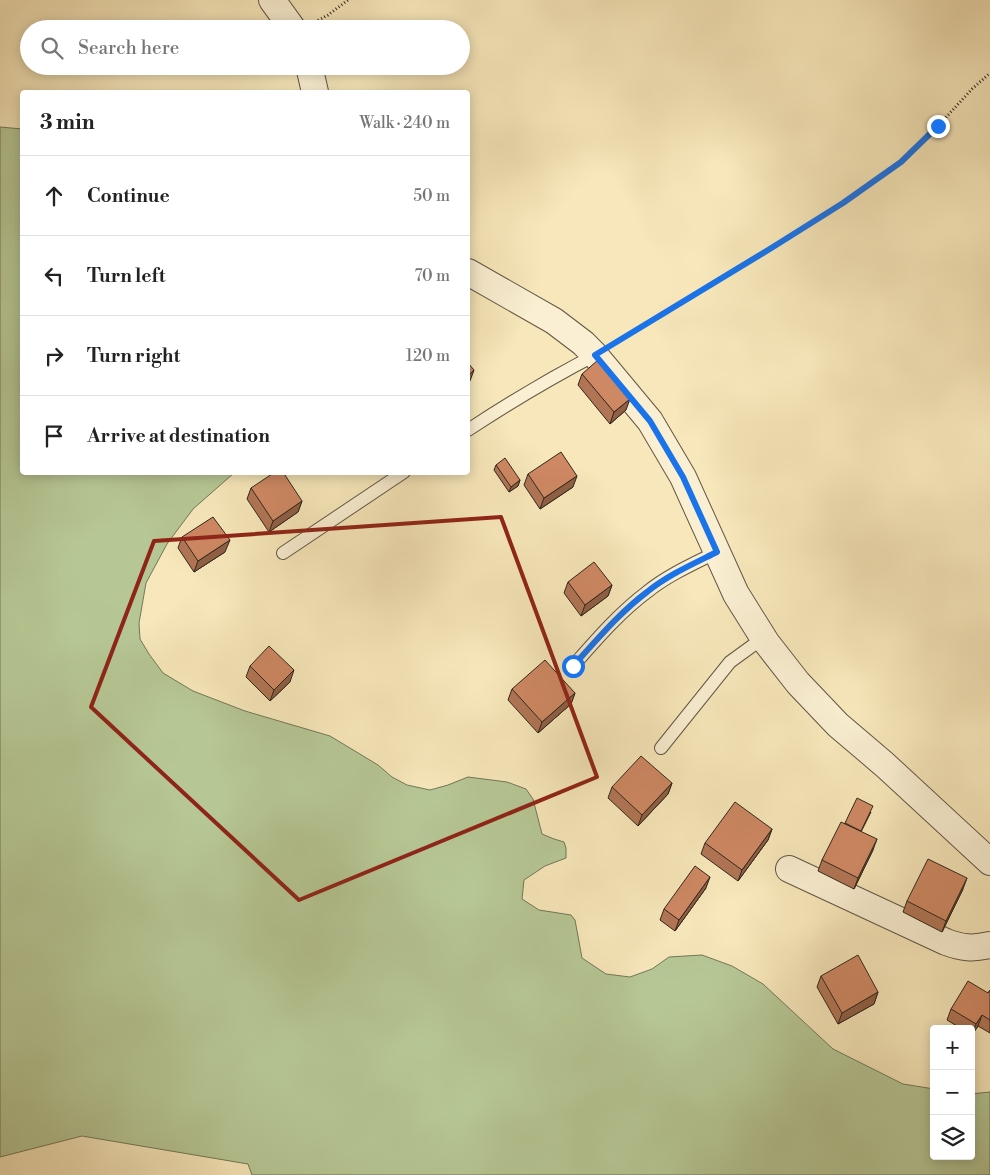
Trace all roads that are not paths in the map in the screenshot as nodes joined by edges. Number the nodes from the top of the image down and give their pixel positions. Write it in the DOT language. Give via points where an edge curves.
graph roads {
  1 [pos="272,0"];
  2 [pos="295,20"];
  3 [pos="311,75"];
  4 [pos="315,90"];
  5 [pos="470,273"];
  6 [pos="595,355"];
  7 [pos="470,429"];
  8 [pos="400,475"];
  9 [pos="717,552"];
  10 [pos="283,553"];
  11 [pos="763,638"];
  12 [pos="573,666"];
  13 [pos="661,748"];
  14 [pos="990,862"];
  15 [pos="790,869"];
  16 [pos="990,945"];
  1 -- 2 [label="street"];
  3 -- 4 [label="street"];
  5 -- 6 [label="street" via="554,320"];
  6 -- 7 [label="lane"];
  6 -- 9 [label="street" via="650,421 683,477"];
  8 -- 10 [label="lane"];
  9 -- 11 [label="street" via="736,594"];
  9 -- 12 [label="lane" via="676,572 646,592"];
  11 -- 13 [label="lane" via="730,662"];
  11 -- 14 [label="street" via="798,683 838,725"];
  15 -- 16 [label="street" via="946,942 961,947"];
}
